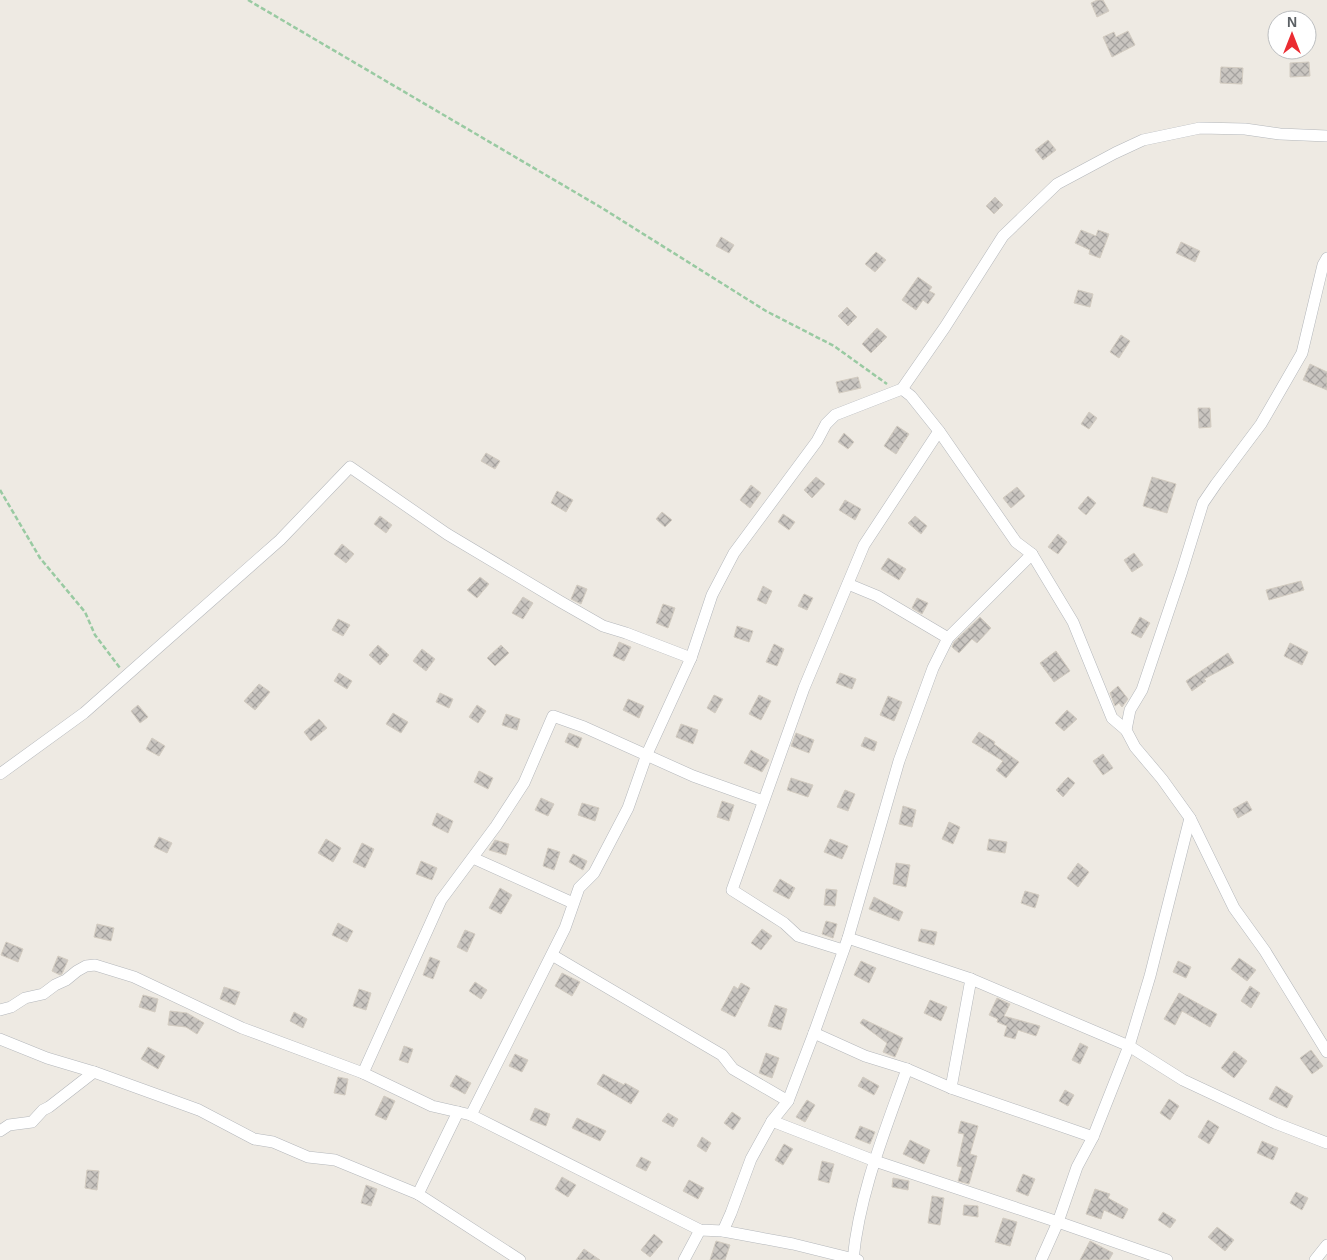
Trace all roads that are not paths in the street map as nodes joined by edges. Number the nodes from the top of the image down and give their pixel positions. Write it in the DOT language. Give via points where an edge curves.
graph roads {
  1 [pos="1327,136"];
  2 [pos="1327,258"];
  3 [pos="899,390"];
  4 [pos="939,431"];
  5 [pos="1032,554"];
  6 [pos="848,584"];
  7 [pos="948,638"];
  8 [pos="691,658"];
  9 [pos="1126,730"];
  10 [pos="646,754"];
  11 [pos="0,774"];
  12 [pos="763,801"];
  13 [pos="1190,818"];
  14 [pos="473,858"];
  15 [pos="573,903"];
  16 [pos="848,938"];
  17 [pos="843,950"];
  18 [pos="552,955"];
  19 [pos="971,979"];
  20 [pos="0,1010"];
  21 [pos="814,1034"];
  22 [pos="0,1039"];
  23 [pos="1130,1046"];
  24 [pos="1327,1052"];
  25 [pos="907,1069"];
  26 [pos="94,1072"];
  27 [pos="364,1073"];
  28 [pos="950,1088"];
  29 [pos="788,1101"];
  30 [pos="458,1112"];
  31 [pos="471,1115"];
  32 [pos="772,1121"];
  33 [pos="0,1131"];
  34 [pos="1093,1137"];
  35 [pos="1327,1143"];
  36 [pos="875,1161"];
  37 [pos="418,1194"];
  38 [pos="1058,1222"];
  39 [pos="700,1230"];
  40 [pos="722,1231"];
  41 [pos="1327,1245"];
  42 [pos="520,1260"];
  43 [pos="684,1260"];
  44 [pos="855,1260"];
  45 [pos="1041,1260"];
  46 [pos="1167,1260"];
  47 [pos="1315,1260"];
  1 -- 3 [label="street" via="1200,128 1143,140 1057,184 1003,236 945,327"];
  2 -- 9 [label="street" via="1302,353 1261,424 1203,503 1142,690 1130,710"];
  3 -- 4 [label="street" via="911,396"];
  3 -- 8 [label="street" via="835,416 826,424 734,553 712,595"];
  4 -- 5 [label="street" via="1016,542"];
  4 -- 6 [label="street" via="864,545"];
  5 -- 7 [label="street"];
  5 -- 9 [label="street" via="1073,622 1112,718"];
  6 -- 7 [label="street" via="877,596"];
  6 -- 12 [label="street" via="804,688"];
  7 -- 16 [label="street" via="933,668 899,761"];
  8 -- 10 [label="street"];
  8 -- 11 [label="street" via="603,626 447,534 350,467 280,540 84,714"];
  9 -- 13 [label="street" via="1135,747"];
  10 -- 12 [label="street" via="693,776"];
  10 -- 14 [label="street" via="553,716 524,783"];
  10 -- 15 [label="street" via="628,808 594,873 580,888"];
  12 -- 17 [label="street" via="732,890 784,923 798,936"];
  13 -- 23 [label="street"];
  13 -- 24 [label="street" via="1234,908 1266,951"];
  14 -- 15 [label="street"];
  14 -- 27 [label="street" via="441,900"];
  15 -- 18 [label="street"];
  16 -- 17 [label="street"];
  16 -- 19 [label="street"];
  17 -- 21 [label="street"];
  18 -- 29 [label="street" via="722,1055 733,1069"];
  18 -- 31 [label="street"];
  19 -- 23 [label="street"];
  19 -- 28 [label="street"];
  20 -- 27 [label="street" via="42,994 77,971 95,964 134,977 242,1028"];
  21 -- 25 [label="street" via="865,1056"];
  21 -- 29 [label="street"];
  22 -- 26 [label="street"];
  23 -- 34 [label="street"];
  23 -- 35 [label="street" via="1183,1080 1275,1123"];
  25 -- 28 [label="street"];
  25 -- 36 [label="street"];
  26 -- 33 [label="street" via="42,1110 32,1122 9,1125"];
  26 -- 37 [label="street" via="199,1110 254,1139 273,1142 308,1157 334,1160"];
  27 -- 30 [label="street" via="432,1106"];
  28 -- 34 [label="street"];
  29 -- 32 [label="street"];
  30 -- 31 [label="street"];
  30 -- 37 [label="street"];
  31 -- 39 [label="street"];
  32 -- 36 [label="street"];
  32 -- 40 [label="street" via="751,1159"];
  34 -- 38 [label="street" via="1077,1168"];
  36 -- 38 [label="street"];
  36 -- 44 [label="street" via="858,1221"];
  37 -- 42 [label="street"];
  38 -- 45 [label="street"];
  38 -- 46 [label="street"];
  39 -- 40 [label="street"];
  39 -- 43 [label="street"];
  40 -- 44 [label="street"];
  41 -- 47 [label="street"];
}
